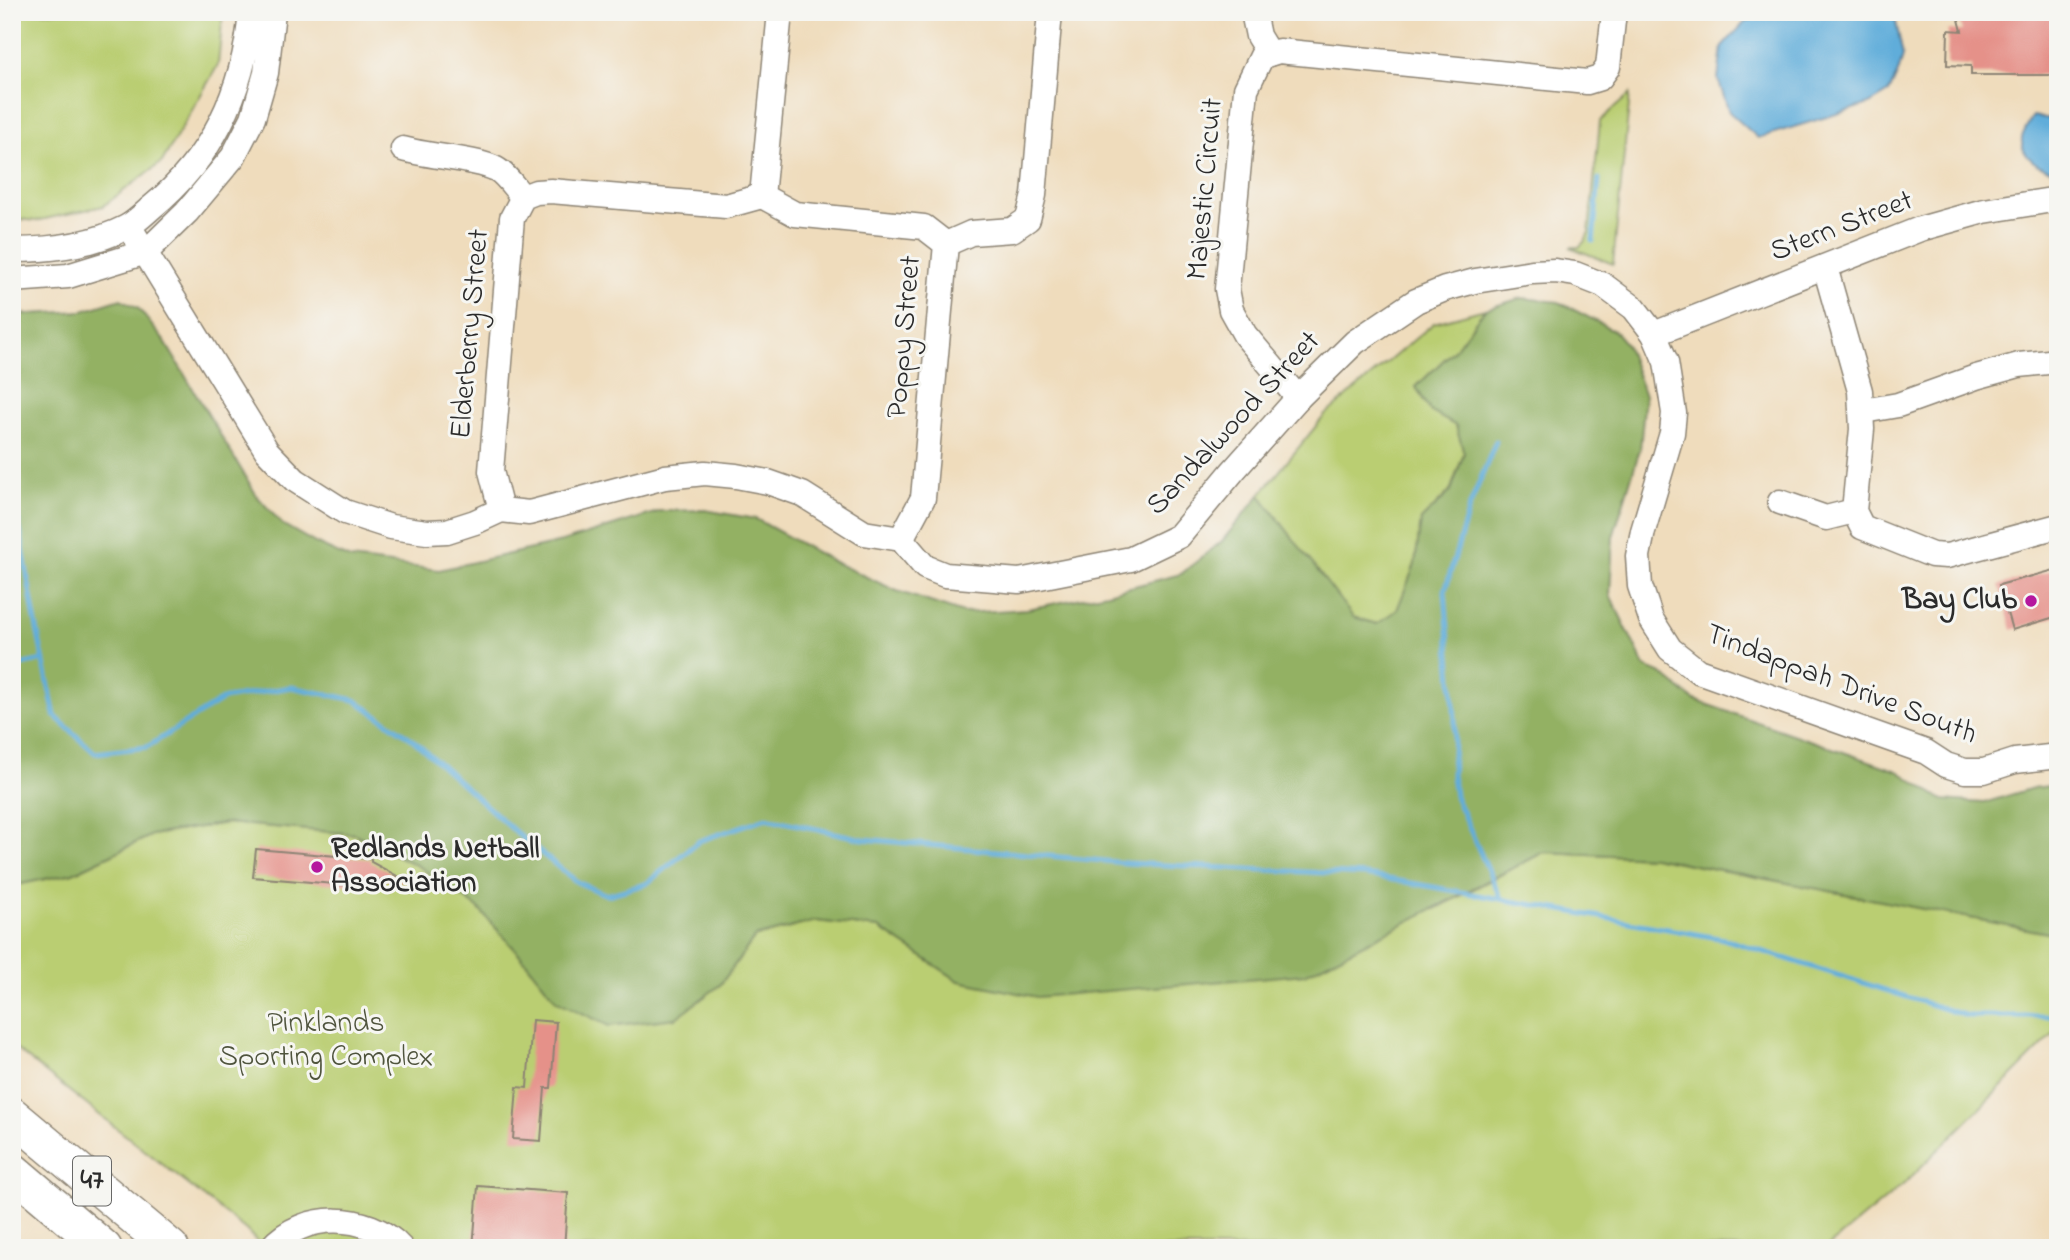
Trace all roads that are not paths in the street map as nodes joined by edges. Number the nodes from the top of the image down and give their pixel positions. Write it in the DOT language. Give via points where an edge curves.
graph roads {
  1 [pos="251,12"];
  2 [pos="273,12"];
  3 [pos="780,12"];
  4 [pos="1050,12"];
  5 [pos="1254,12"];
  6 [pos="1614,12"];
  7 [pos="1269,54"];
  8 [pos="403,149"];
  9 [pos="762,196"];
  10 [pos="523,197"];
  11 [pos="2058,199"];
  12 [pos="129,226"];
  13 [pos="946,244"];
  14 [pos="12,250"];
  15 [pos="146,252"];
  16 [pos="1825,267"];
  17 [pos="12,280"];
  18 [pos="1603,285"];
  19 [pos="1654,334"];
  20 [pos="2058,361"];
  21 [pos="1298,398"];
  22 [pos="1863,411"];
  23 [pos="1780,502"];
  24 [pos="501,510"];
  25 [pos="1854,511"];
  26 [pos="2058,526"];
  27 [pos="901,539"];
  28 [pos="2058,756"];
  29 [pos="12,1115"];
  30 [pos="12,1170"];
  31 [pos="104,1248"];
  32 [pos="171,1248"];
  33 [pos="271,1248"];
  34 [pos="401,1248"];
  1 -- 12 [label="street" via="249,37 226,115 171,192"];
  2 -- 15 [label="street" via="266,73 253,118 233,157"];
  3 -- 9 [label="street"];
  4 -- 13 [label="street" via="1028,219 1012,230 971,233"];
  5 -- 7 [label="street" via="1258,36"];
  6 -- 7 [label="street" via="1608,67 1600,79 1587,82 1279,51"];
  7 -- 21 [label="street, Majestic Circuit" via="1262,56 1245,89 1227,289 1231,310 1245,335"];
  8 -- 10 [label="street" via="499,170"];
  9 -- 10 [label="street, Elderberry Street" via="726,206 551,191"];
  9 -- 13 [label="street, Poppy Street" via="795,214 923,227"];
  10 -- 24 [label="street, Elderberry Street" via="512,218 491,471"];
  11 -- 16 [label="street, Stern Street" via="1984,211 1920,229"];
  12 -- 14 [label="street" via="87,242"];
  12 -- 15 [label="street"];
  13 -- 27 [label="street, Poppy Street" via="923,498"];
  15 -- 17 [label="street" via="68,276"];
  15 -- 24 [label="street" via="267,451 295,481 345,512 415,531 447,531"];
  16 -- 19 [label="street, Stern Street"];
  16 -- 22 [label="street"];
  18 -- 19 [label="street, Tindappah Drive South" via="1634,308"];
  18 -- 21 [label="street, Sandalwood Street" via="1555,271 1445,289 1416,301 1356,342"];
  19 -- 28 [label="street, Tindappah Drive South" via="1666,362 1673,423 1638,556 1640,586 1651,619 1670,649 1698,671 1926,752 1965,771"];
  20 -- 22 [label="street" via="2018,365 1898,405"];
  21 -- 27 [label="street, Sandalwood Street" via="1180,536 1131,559 1019,581 944,575 925,567"];
  22 -- 25 [label="street"];
  23 -- 25 [label="street" via="1826,518"];
  24 -- 27 [label="street" via="529,513 665,477 705,473 768,482 802,494 864,533"];
  25 -- 26 [label="street" via="1862,527 1932,555 1947,556"];
  29 -- 32 [label="highway, 47"];
  30 -- 31 [label="highway, 47"];
  33 -- 34 [label="street" via="304,1226 329,1220 352,1221 376,1230"];
}
